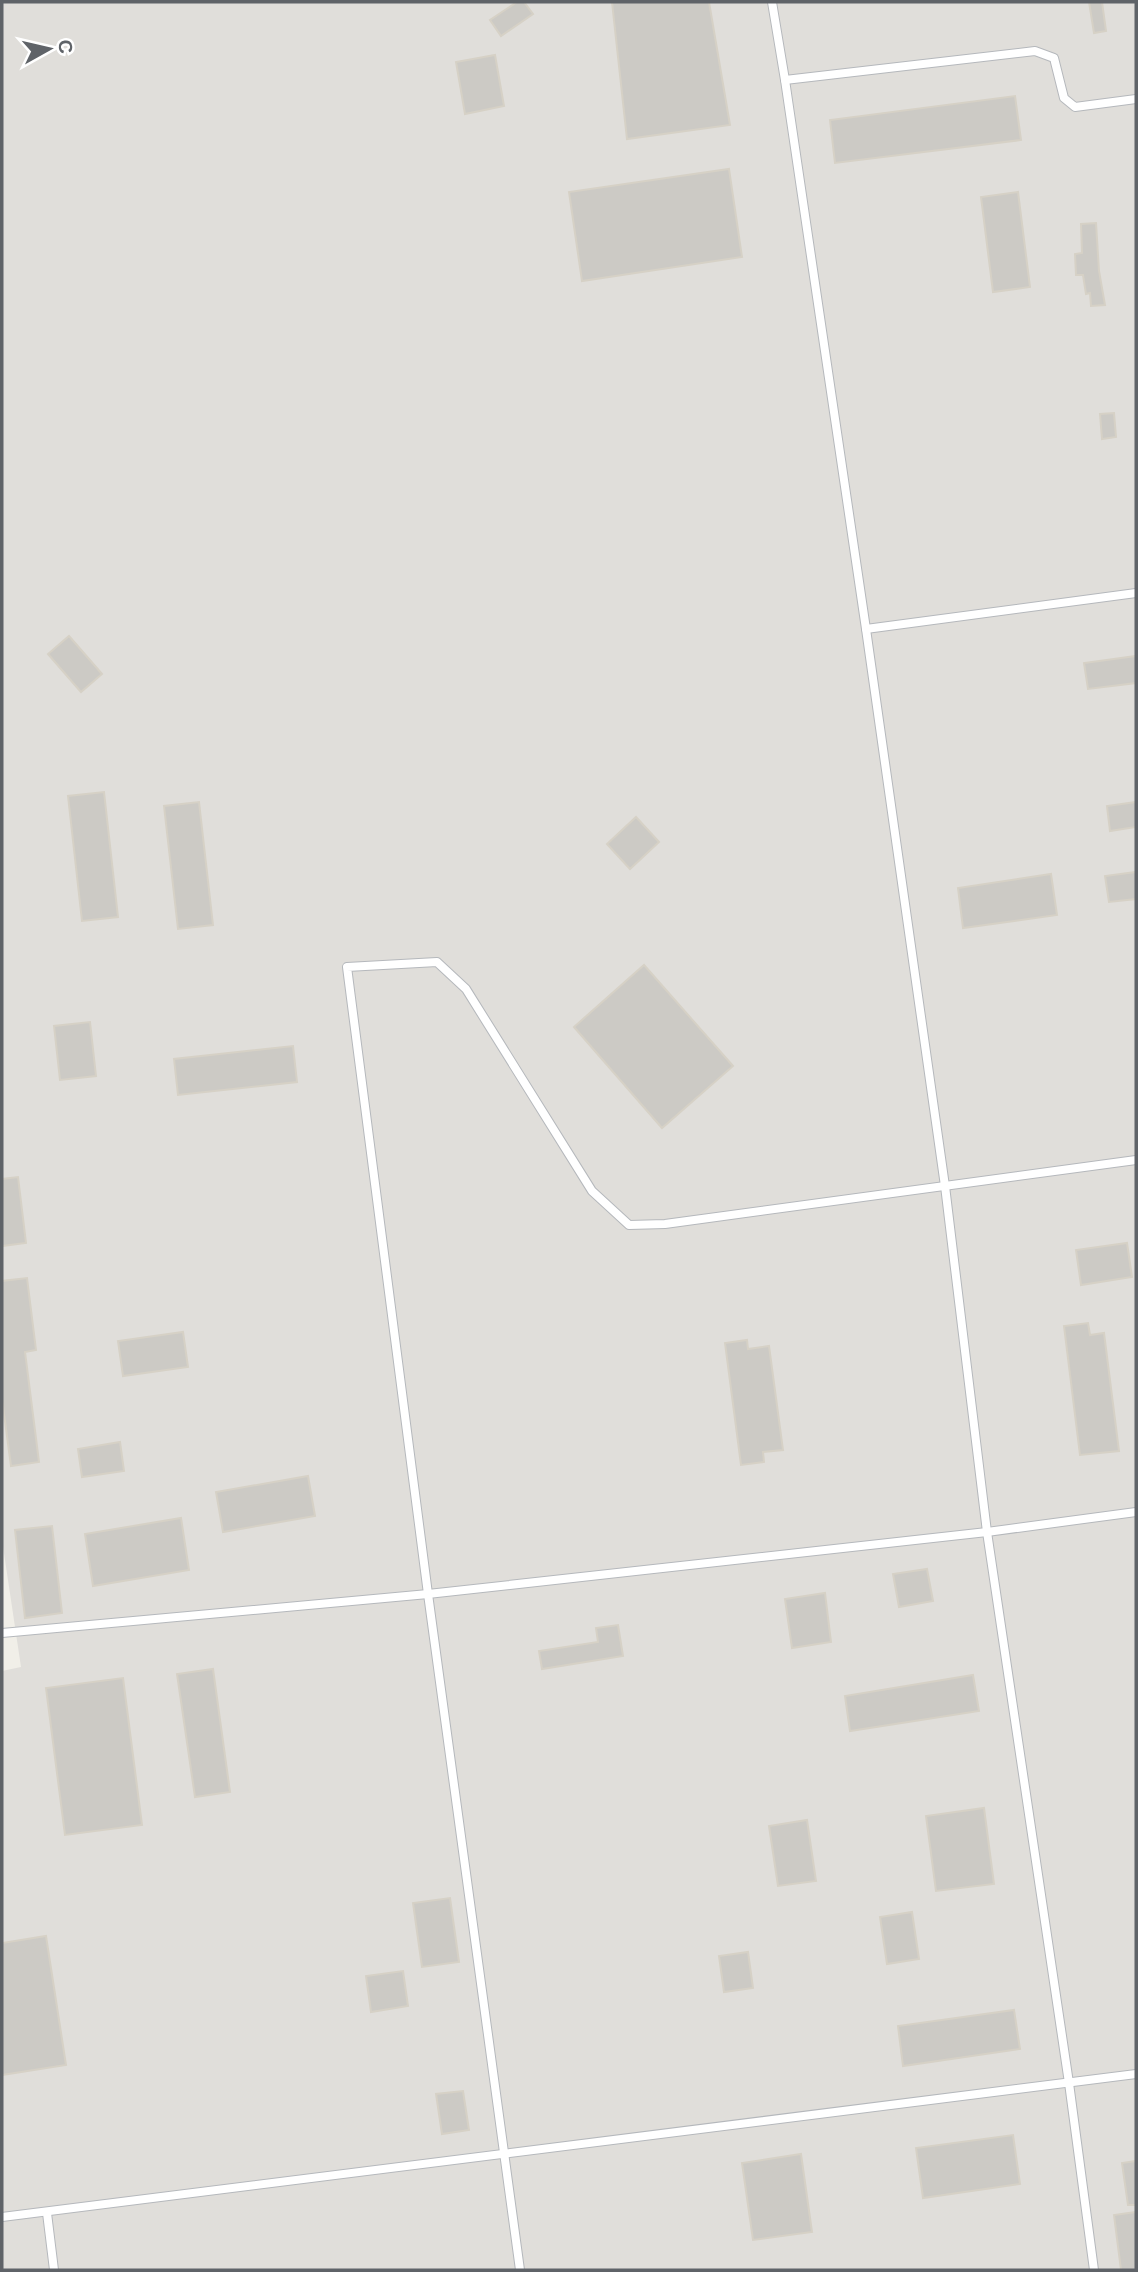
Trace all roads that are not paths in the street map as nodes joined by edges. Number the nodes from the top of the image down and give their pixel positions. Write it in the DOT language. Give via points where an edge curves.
graph roads {
  1 [pos="772,2"];
  2 [pos="785,80"];
  3 [pos="1136,99"];
  4 [pos="1136,593"];
  5 [pos="866,629"];
  6 [pos="1136,1160"];
  7 [pos="945,1186"];
  8 [pos="1136,1511"];
  9 [pos="987,1532"];
  10 [pos="428,1594"];
  11 [pos="2,1633"];
  12 [pos="1136,2074"];
  13 [pos="1069,2083"];
  14 [pos="504,2155"];
  15 [pos="47,2213"];
  16 [pos="2,2217"];
  17 [pos="54,2270"];
  18 [pos="520,2270"];
  19 [pos="1094,2270"];
  1 -- 2 [label="lane"];
  2 -- 3 [label="lane" via="1035,51 1055,58 1064,98 1075,107"];
  2 -- 5 [label="lane"];
  4 -- 5 [label="lane"];
  5 -- 7 [label="lane"];
  6 -- 7 [label="lane"];
  7 -- 9 [label="lane"];
  7 -- 10 [label="lane" via="629,1225 592,1191 466,989 436,962 347,967"];
  8 -- 9 [label="lane"];
  9 -- 10 [label="lane"];
  9 -- 13 [label="lane"];
  10 -- 11 [label="lane"];
  10 -- 14 [label="lane"];
  12 -- 13 [label="lane"];
  13 -- 14 [label="lane"];
  13 -- 19 [label="lane"];
  14 -- 15 [label="lane"];
  14 -- 18 [label="lane"];
  15 -- 16 [label="lane"];
  15 -- 17 [label="lane"];
}
